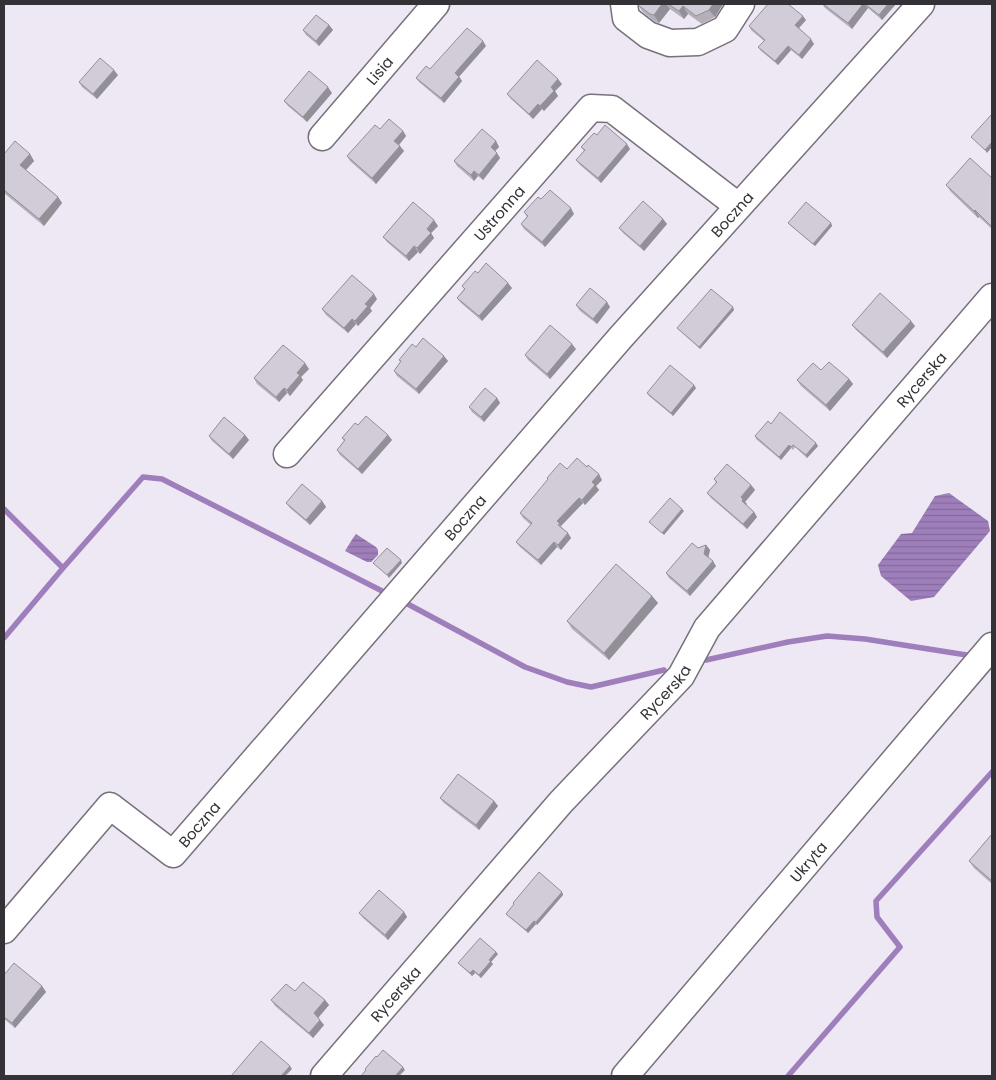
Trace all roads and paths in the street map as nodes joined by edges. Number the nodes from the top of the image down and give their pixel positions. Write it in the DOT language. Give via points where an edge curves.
graph roads {
  1 [pos="436,4"];
  2 [pos="624,4"];
  3 [pos="741,4"];
  4 [pos="921,4"];
  5 [pos="322,137"];
  6 [pos="738,206"];
  7 [pos="992,297"];
  8 [pos="288,454"];
  9 [pos="986,654"];
  10 [pos="4,930"];
  11 [pos="324,1076"];
  12 [pos="624,1076"];
  1 -- 5 [label="street, Lisia"];
  2 -- 3 [label="street" via="626,18 648,35 670,43 698,42 725,29"];
  4 -- 6 [label="street, Boczna"];
  6 -- 8 [label="street, Ustronna" via="612,109 591,108"];
  6 -- 10 [label="street, Boczna" via="173,854 110,806"];
  7 -- 11 [label="street, Rycerska" via="707,628 681,676 561,802"];
  9 -- 12 [label="street, Ukryta"];
}
